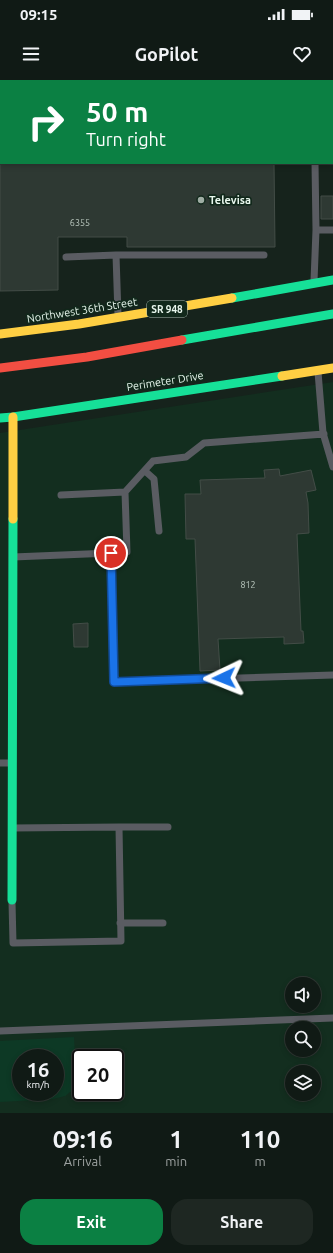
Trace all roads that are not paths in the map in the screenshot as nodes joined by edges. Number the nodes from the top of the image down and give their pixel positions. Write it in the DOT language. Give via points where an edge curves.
graph roads {
  1 [pos="315,164"];
  2 [pos="316,230"];
  3 [pos="333,230"];
  4 [pos="116,255"];
  5 [pos="264,255"];
  6 [pos="66,257"];
  7 [pos="333,280"];
  8 [pos="314,283"];
  9 [pos="333,314"];
  10 [pos="118,318"];
  11 [pos="0,334"];
  12 [pos="0,368"];
  13 [pos="333,368"];
  14 [pos="318,370"];
  15 [pos="12,417"];
  16 [pos="0,418"];
  17 [pos="324,434"];
  18 [pos="331,454"];
  19 [pos="333,467"];
  20 [pos="145,471"];
  21 [pos="124,492"];
  22 [pos="61,495"];
  23 [pos="159,531"];
  24 [pos="111,553"];
  25 [pos="12,557"];
  26 [pos="333,675"];
  27 [pos="0,763"];
  28 [pos="12,763"];
  29 [pos="119,827"];
  30 [pos="168,827"];
  31 [pos="12,828"];
  32 [pos="12,900"];
  33 [pos="163,922"];
  34 [pos="120,923"];
  35 [pos="333,1018"];
  36 [pos="0,1031"];
  1 -- 2 [label="lane"];
  2 -- 3 [label="lane"];
  2 -- 8 [label="lane"];
  4 -- 5 [label="lane"];
  4 -- 6 [label="lane"];
  4 -- 10 [label="lane"];
  7 -- 8 [label="street, Northwest 36th Street / SR 948"];
  8 -- 10 [label="street, Northwest 36th Street / SR 948"];
  9 -- 12 [label="street" via="87,357"];
  10 -- 11 [label="street, Northwest 36th Street / SR 948"];
  13 -- 14 [label="street, Perimeter Drive"];
  14 -- 15 [label="street, Perimeter Drive"];
  14 -- 17 [label="lane"];
  15 -- 16 [label="street, Perimeter Drive"];
  15 -- 25 [label="street"];
  17 -- 18 [label="lane"];
  17 -- 20 [label="lane" via="204,443 186,457 153,461"];
  18 -- 19 [label="lane"];
  20 -- 21 [label="lane"];
  20 -- 23 [label="lane" via="154,479"];
  21 -- 22 [label="lane"];
  21 -- 24 [label="lane" via="127,552"];
  24 -- 25 [label="lane"];
  24 -- 26 [label="lane" via="114,682"];
  25 -- 28 [label="street"];
  27 -- 28 [label="lane"];
  28 -- 31 [label="street"];
  29 -- 30 [label="lane"];
  29 -- 31 [label="lane"];
  29 -- 34 [label="lane"];
  31 -- 32 [label="street"];
  32 -- 34 [label="lane" via="13,943 121,941"];
  33 -- 34 [label="lane"];
  35 -- 36 [label="lane"];
}
